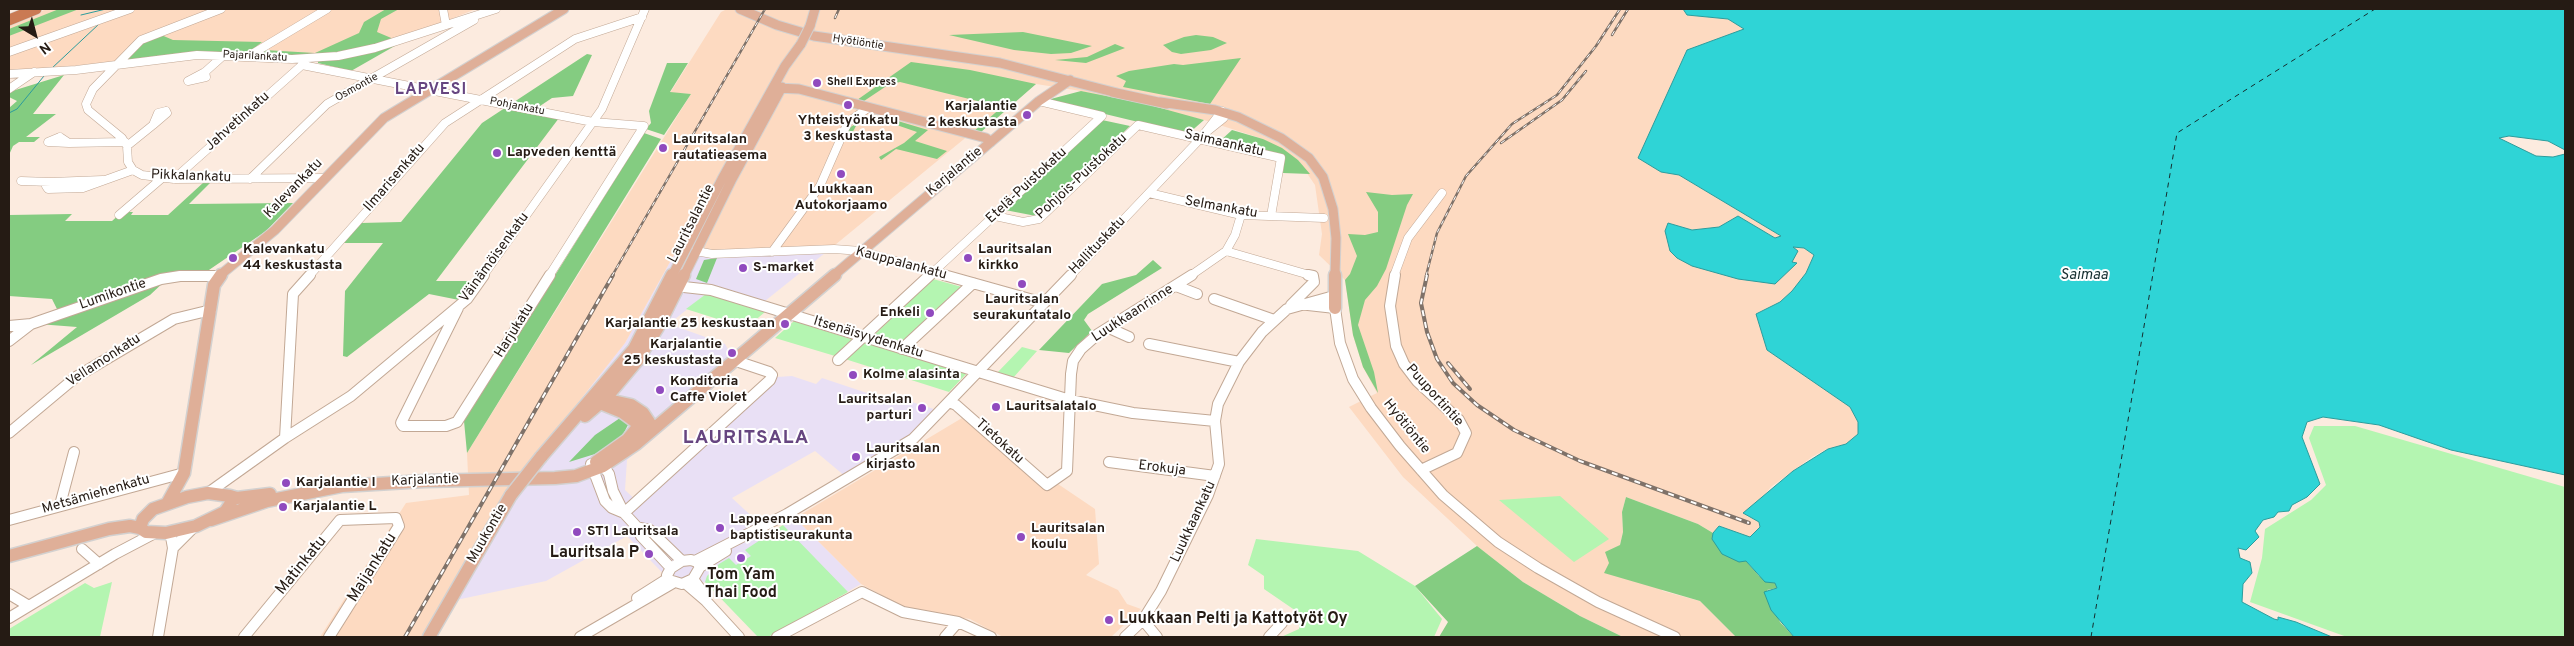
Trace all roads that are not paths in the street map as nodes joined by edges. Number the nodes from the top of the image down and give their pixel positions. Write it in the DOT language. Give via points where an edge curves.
graph roads {
  1 [pos="24,9"];
  2 [pos="36,9"];
  3 [pos="130,9"];
  4 [pos="217,9"];
  5 [pos="327,9"];
  6 [pos="443,9"];
  7 [pos="496,9"];
  8 [pos="564,9"];
  9 [pos="740,9"];
  10 [pos="815,9"];
  11 [pos="643,13"];
  12 [pos="9,15"];
  13 [pos="475,16"];
  14 [pos="9,20"];
  15 [pos="446,25"];
  16 [pos="9,52"];
  17 [pos="224,55"];
  18 [pos="247,56"];
  19 [pos="308,59"];
  20 [pos="116,65"];
  21 [pos="302,65"];
  22 [pos="35,72"];
  23 [pos="205,72"];
  24 [pos="9,74"];
  25 [pos="373,79"];
  26 [pos="1063,80"];
  27 [pos="778,88"];
  28 [pos="9,89"];
  29 [pos="431,90"];
  30 [pos="482,100"];
  31 [pos="1039,102"];
  32 [pos="868,108"];
  33 [pos="1221,115"];
  34 [pos="593,122"];
  35 [pos="153,125"];
  36 [pos="1138,125"];
  37 [pos="1202,136"];
  38 [pos="986,141"];
  39 [pos="69,143"];
  40 [pos="126,144"];
  41 [pos="133,170"];
  42 [pos="250,178"];
  43 [pos="325,178"];
  44 [pos="160,179"];
  45 [pos="174,179"];
  46 [pos="21,182"];
  47 [pos="1149,193"];
  48 [pos="1442,193"];
  49 [pos="119,215"];
  50 [pos="1241,215"];
  51 [pos="994,216"];
  52 [pos="1271,216"];
  53 [pos="1324,218"];
  54 [pos="696,251"];
  55 [pos="857,251"];
  56 [pos="1226,251"];
  57 [pos="772,252"];
  58 [pos="933,271"];
  59 [pos="219,276"];
  60 [pos="973,283"];
  61 [pos="673,286"];
  62 [pos="1176,286"];
  63 [pos="1197,294"];
  64 [pos="1334,296"];
  65 [pos="1214,300"];
  66 [pos="1044,303"];
  67 [pos="1299,304"];
  68 [pos="458,308"];
  69 [pos="1335,308"];
  70 [pos="1287,309"];
  71 [pos="211,310"];
  72 [pos="789,314"];
  73 [pos="1274,320"];
  74 [pos="31,324"];
  75 [pos="9,326"];
  76 [pos="1109,328"];
  77 [pos="862,337"];
  78 [pos="1129,337"];
  79 [pos="9,341"];
  80 [pos="1149,344"];
  81 [pos="902,349"];
  82 [pos="733,360"];
  83 [pos="838,360"];
  84 [pos="1239,362"];
  85 [pos="978,372"];
  86 [pos="599,400"];
  87 [pos="686,400"];
  88 [pos="1070,400"];
  89 [pos="949,402"];
  90 [pos="670,414"];
  91 [pos="1215,421"];
  92 [pos="642,423"];
  93 [pos="9,433"];
  94 [pos="285,438"];
  95 [pos="636,444"];
  96 [pos="74,452"];
  97 [pos="1109,462"];
  98 [pos="249,463"];
  99 [pos="597,465"];
  100 [pos="1421,470"];
  101 [pos="183,476"];
  102 [pos="1215,476"];
  103 [pos="1047,485"];
  104 [pos="201,494"];
  105 [pos="229,496"];
  106 [pos="168,502"];
  107 [pos="60,506"];
  108 [pos="153,510"];
  109 [pos="624,512"];
  110 [pos="372,518"];
  111 [pos="778,519"];
  112 [pos="9,520"];
  113 [pos="211,520"];
  114 [pos="196,526"];
  115 [pos="637,526"];
  116 [pos="141,529"];
  117 [pos="161,533"];
  118 [pos="56,542"];
  119 [pos="173,548"];
  120 [pos="82,549"];
  121 [pos="115,554"];
  122 [pos="9,556"];
  123 [pos="682,561"];
  124 [pos="100,564"];
  125 [pos="698,564"];
  126 [pos="670,577"];
  127 [pos="689,581"];
  128 [pos="9,594"];
  129 [pos="28,606"];
  130 [pos="9,618"];
  131 [pos="1143,620"];
  132 [pos="958,622"];
  133 [pos="1282,623"];
  134 [pos="158,637"];
  135 [pos="244,637"];
  136 [pos="329,637"];
  137 [pos="429,637"];
  138 [pos="580,637"];
  139 [pos="739,637"];
  140 [pos="777,637"];
  141 [pos="945,637"];
  142 [pos="991,637"];
  143 [pos="1124,637"];
  144 [pos="1157,637"];
  145 [pos="1269,637"];
  146 [pos="1675,637"];
  1 -- 12 [label="highway"];
  2 -- 14 [label="highway"];
  3 -- 16 [label="street"];
  4 -- 20 [label="street" via="147,37"];
  5 -- 18 [label="street"];
  6 -- 15 [label="street"];
  7 -- 13 [label="street, Pajarilankatu"];
  8 -- 29 [label="main road, Kalevankatu"];
  9 -- 26 [label="main road, Hyötiöntie" via="814,36 980,60"];
  10 -- 27 [label="main road, Lauritsalantie, bridge" via="810,26"];
  11 -- 30 [label="street, Ilmarisenkatu" via="581,36"];
  11 -- 34 [label="street, Väinämöisenkatu" via="602,109"];
  13 -- 15 [label="street, Pajarilankatu"];
  13 -- 25 [label="street, Osmontie" via="476,19 468,24"];
  15 -- 19 [label="street, Pajarilankatu" via="368,50"];
  17 -- 18 [label="street, Pajarilankatu"];
  17 -- 20 [label="street, Pajarilankatu"];
  17 -- 23 [label="street"];
  18 -- 19 [label="street, Pajarilankatu"];
  19 -- 21 [label="street"];
  20 -- 22 [label="street, Pajarilankatu"];
  20 -- 40 [label="street" via="93,89 86,104 88,110"];
  21 -- 25 [label="street, Pohjankatu"];
  21 -- 45 [label="street, Jahvetinkatu"];
  22 -- 24 [label="street, Pajarilankatu"];
  22 -- 28 [label="street"];
  25 -- 29 [label="street, Pohjankatu"];
  25 -- 42 [label="street, Osmontie" via="327,104"];
  26 -- 31 [label="main road, Karjalantie"];
  26 -- 33 [label="main road, Hyötiöntie"];
  26 -- 38 [label="main road, Karjalantie"];
  27 -- 32 [label="main road" via="799,90"];
  27 -- 54 [label="main road, Lauritsalantie"];
  27 -- 61 [label="main road, Lauritsalantie" via="722,179"];
  29 -- 30 [label="street, Pohjankatu"];
  29 -- 43 [label="main road, Kalevankatu" via="378,124"];
  30 -- 34 [label="street, Pohjankatu"];
  30 -- 94 [label="street, Ilmarisenkatu" via="440,127 293,294"];
  31 -- 38 [label="main road, Karjalantie"];
  31 -- 51 [label="street, Etelä-Puistokatu" via="1102,116"];
  32 -- 38 [label="main road"];
  32 -- 57 [label="street" via="848,122 820,186"];
  33 -- 37 [label="street, Hallituskatu"];
  33 -- 64 [label="main road, Hyötiöntie" via="1268,131 1309,158 1323,177 1335,223"];
  34 -- 68 [label="street, Väinämöisenkatu"];
  34 -- 68 [label="street, Harjukatu" via="644,126 457,422 446,426 403,426 401,422"];
  35 -- 40 [label="street"];
  36 -- 37 [label="street, Saimaankatu"];
  36 -- 51 [label="street, Pohjois-Puistokatu" via="1039,219 1023,222"];
  37 -- 47 [label="street, Hallituskatu"];
  37 -- 52 [label="street, Saimaankatu" via="1281,158"];
  38 -- 55 [label="main road, Karjalantie"];
  39 -- 40 [label="street"];
  40 -- 41 [label="street, Pikkalankatu" via="128,162"];
  41 -- 44 [label="street, Pikkalankatu"];
  41 -- 46 [label="street" via="103,180"];
  42 -- 43 [label="street, Pikkalankatu"];
  42 -- 45 [label="street, Pikkalankatu"];
  43 -- 59 [label="main road, Kalevankatu" via="275,230"];
  44 -- 45 [label="street, Pikkalankatu"];
  44 -- 49 [label="street"];
  47 -- 50 [label="street, Selmankatu"];
  47 -- 66 [label="street, Hallituskatu"];
  48 -- 100 [label="street, Puuportintie" via="1408,238 1393,280 1390,306 1396,346 1404,364 1416,380 1459,420 1466,432 1457,453"];
  50 -- 52 [label="street, Selmankatu"];
  50 -- 56 [label="street, Luukkaanrinne" via="1236,235"];
  51 -- 58 [label="street, Etelä-Puistokatu"];
  52 -- 53 [label="street, Selmankatu"];
  54 -- 57 [label="street, Kauppalankatu" via="712,254"];
  54 -- 61 [label="main road, Lauritsalantie"];
  55 -- 57 [label="street, Kauppalankatu"];
  55 -- 58 [label="street, Kauppalankatu"];
  55 -- 72 [label="main road, Karjalantie"];
  56 -- 62 [label="street, Luukkaanrinne"];
  56 -- 70 [label="street" via="1315,278"];
  58 -- 60 [label="street, Kauppalankatu"];
  58 -- 77 [label="street, Etelä-Puistokatu"];
  59 -- 71 [label="main road" via="214,285"];
  59 -- 74 [label="street, Lumikontie" via="161,279"];
  60 -- 66 [label="street, Kauppalankatu"];
  60 -- 81 [label="street"];
  61 -- 72 [label="street, Itsenäisyydenkatu" via="711,290"];
  61 -- 86 [label="main road, Lauritsalantie" via="658,327 637,360"];
  62 -- 63 [label="street"];
  62 -- 76 [label="street, Luukkaanrinne"];
  64 -- 67 [label="street, Luukkaankatu"];
  64 -- 69 [label="main road, Hyötiöntie"];
  65 -- 73 [label="street"];
  66 -- 85 [label="street, Hallituskatu"];
  67 -- 69 [label="street, Luukkaankatu"];
  67 -- 70 [label="street, Luukkaankatu"];
  68 -- 94 [label="street, Väinämöisenkatu" via="350,396"];
  69 -- 100 [label="street, Hyötiöntie" via="1340,343 1353,379 1371,408"];
  70 -- 73 [label="street, Luukkaankatu"];
  71 -- 93 [label="street, Vellamonkatu" via="174,319 76,377"];
  71 -- 101 [label="main road"];
  72 -- 77 [label="street, Itsenäisyydenkatu"];
  72 -- 82 [label="main road, Karjalantie"];
  73 -- 84 [label="street, Luukkaankatu"];
  74 -- 75 [label="street, Lumikontie"];
  74 -- 79 [label="street"];
  76 -- 78 [label="street"];
  76 -- 88 [label="street, Luukkaanrinne" via="1081,349 1073,361"];
  77 -- 81 [label="street, Itsenäisyydenkatu"];
  77 -- 83 [label="street, Etelä-Puistokatu"];
  80 -- 84 [label="street"];
  81 -- 85 [label="street, Itsenäisyydenkatu"];
  82 -- 87 [label="main road, Karjalantie"];
  82 -- 109 [label="street" via="769,372 772,376"];
  84 -- 91 [label="street, Luukkaankatu" via="1218,404"];
  85 -- 88 [label="street, Itsenäisyydenkatu"];
  85 -- 89 [label="street, Hallituskatu"];
  86 -- 92 [label="main road" via="630,405"];
  86 -- 137 [label="main road, Muukontie, bridge" via="558,438 511,495"];
  87 -- 90 [label="main road, Karjalantie"];
  87 -- 92 [label="main road, Karjalantie"];
  88 -- 91 [label="street, Itsenäisyydenkatu" via="1133,413"];
  88 -- 103 [label="street, Luukkaanrinne" via="1067,471"];
  89 -- 103 [label="street, Tietokatu"];
  89 -- 111 [label="street, Hallituskatu" via="905,444"];
  90 -- 92 [label="main road, Karjalantie"];
  90 -- 95 [label="main road, Karjalantie"];
  91 -- 102 [label="street, Luukkaankatu" via="1219,454"];
  92 -- 95 [label="main road, Karjalantie"];
  92 -- 99 [label="main road, Karjalantie"];
  94 -- 98 [label="street, Väinämöisenkatu"];
  95 -- 99 [label="main road, Karjalantie"];
  96 -- 107 [label="street"];
  97 -- 102 [label="street, Erokuja"];
  98 -- 104 [label="street, Väinämöisenkatu"];
  98 -- 105 [label="street, Väinämöisenkatu" via="232,481"];
  99 -- 105 [label="main road, Karjalantie" via="558,470 355,480 245,498"];
  99 -- 109 [label="street" via="605,501 612,508"];
  99 -- 113 [label="main road, Karjalantie" via="555,478 342,486 267,501"];
  100 -- 146 [label="street, Hyötiöntie" via="1443,495 1498,542 1598,602"];
  101 -- 104 [label="main road" via="183,490"];
  101 -- 106 [label="main road"];
  101 -- 107 [label="street, Metsämiehenkatu"];
  102 -- 131 [label="street, Luukkaankatu" via="1161,591"];
  104 -- 105 [label="main road, Karjalantie"];
  104 -- 106 [label="main road"];
  105 -- 113 [label="main road" via="228,508"];
  106 -- 108 [label="main road"];
  107 -- 112 [label="street, Metsämiehenkatu"];
  108 -- 116 [label="main road" via="143,519"];
  108 -- 118 [label="main road"];
  109 -- 115 [label="street"];
  110 -- 135 [label="street, Matinkatu" via="340,520"];
  110 -- 136 [label="street, Maijankatu" via="396,518 399,526"];
  111 -- 125 [label="street, Hallituskatu"];
  113 -- 114 [label="main road, Karjalantie"];
  114 -- 117 [label="main road, Karjalantie"];
  114 -- 119 [label="street"];
  115 -- 123 [label="street" via="650,530"];
  115 -- 126 [label="street"];
  116 -- 117 [label="main road"];
  116 -- 118 [label="main road" via="130,526 109,529"];
  116 -- 121 [label="street"];
  117 -- 119 [label="street" via="171,536"];
  117 -- 121 [label="street"];
  118 -- 122 [label="main road"];
  119 -- 134 [label="street"];
  120 -- 124 [label="street"];
  121 -- 124 [label="street"];
  123 -- 125 [label="street"];
  123 -- 126 [label="street"];
  124 -- 129 [label="street"];
  125 -- 127 [label="street"];
  126 -- 127 [label="street"];
  126 -- 138 [label="street"];
  127 -- 139 [label="street" via="698,597 706,601"];
  128 -- 129 [label="street"];
  129 -- 130 [label="street"];
  131 -- 143 [label="street, Luukkaankatu"];
  131 -- 144 [label="street"];
  132 -- 140 [label="street" via="902,612 858,592"];
  132 -- 141 [label="street"];
  132 -- 142 [label="street"];
  133 -- 145 [label="street"];
}
